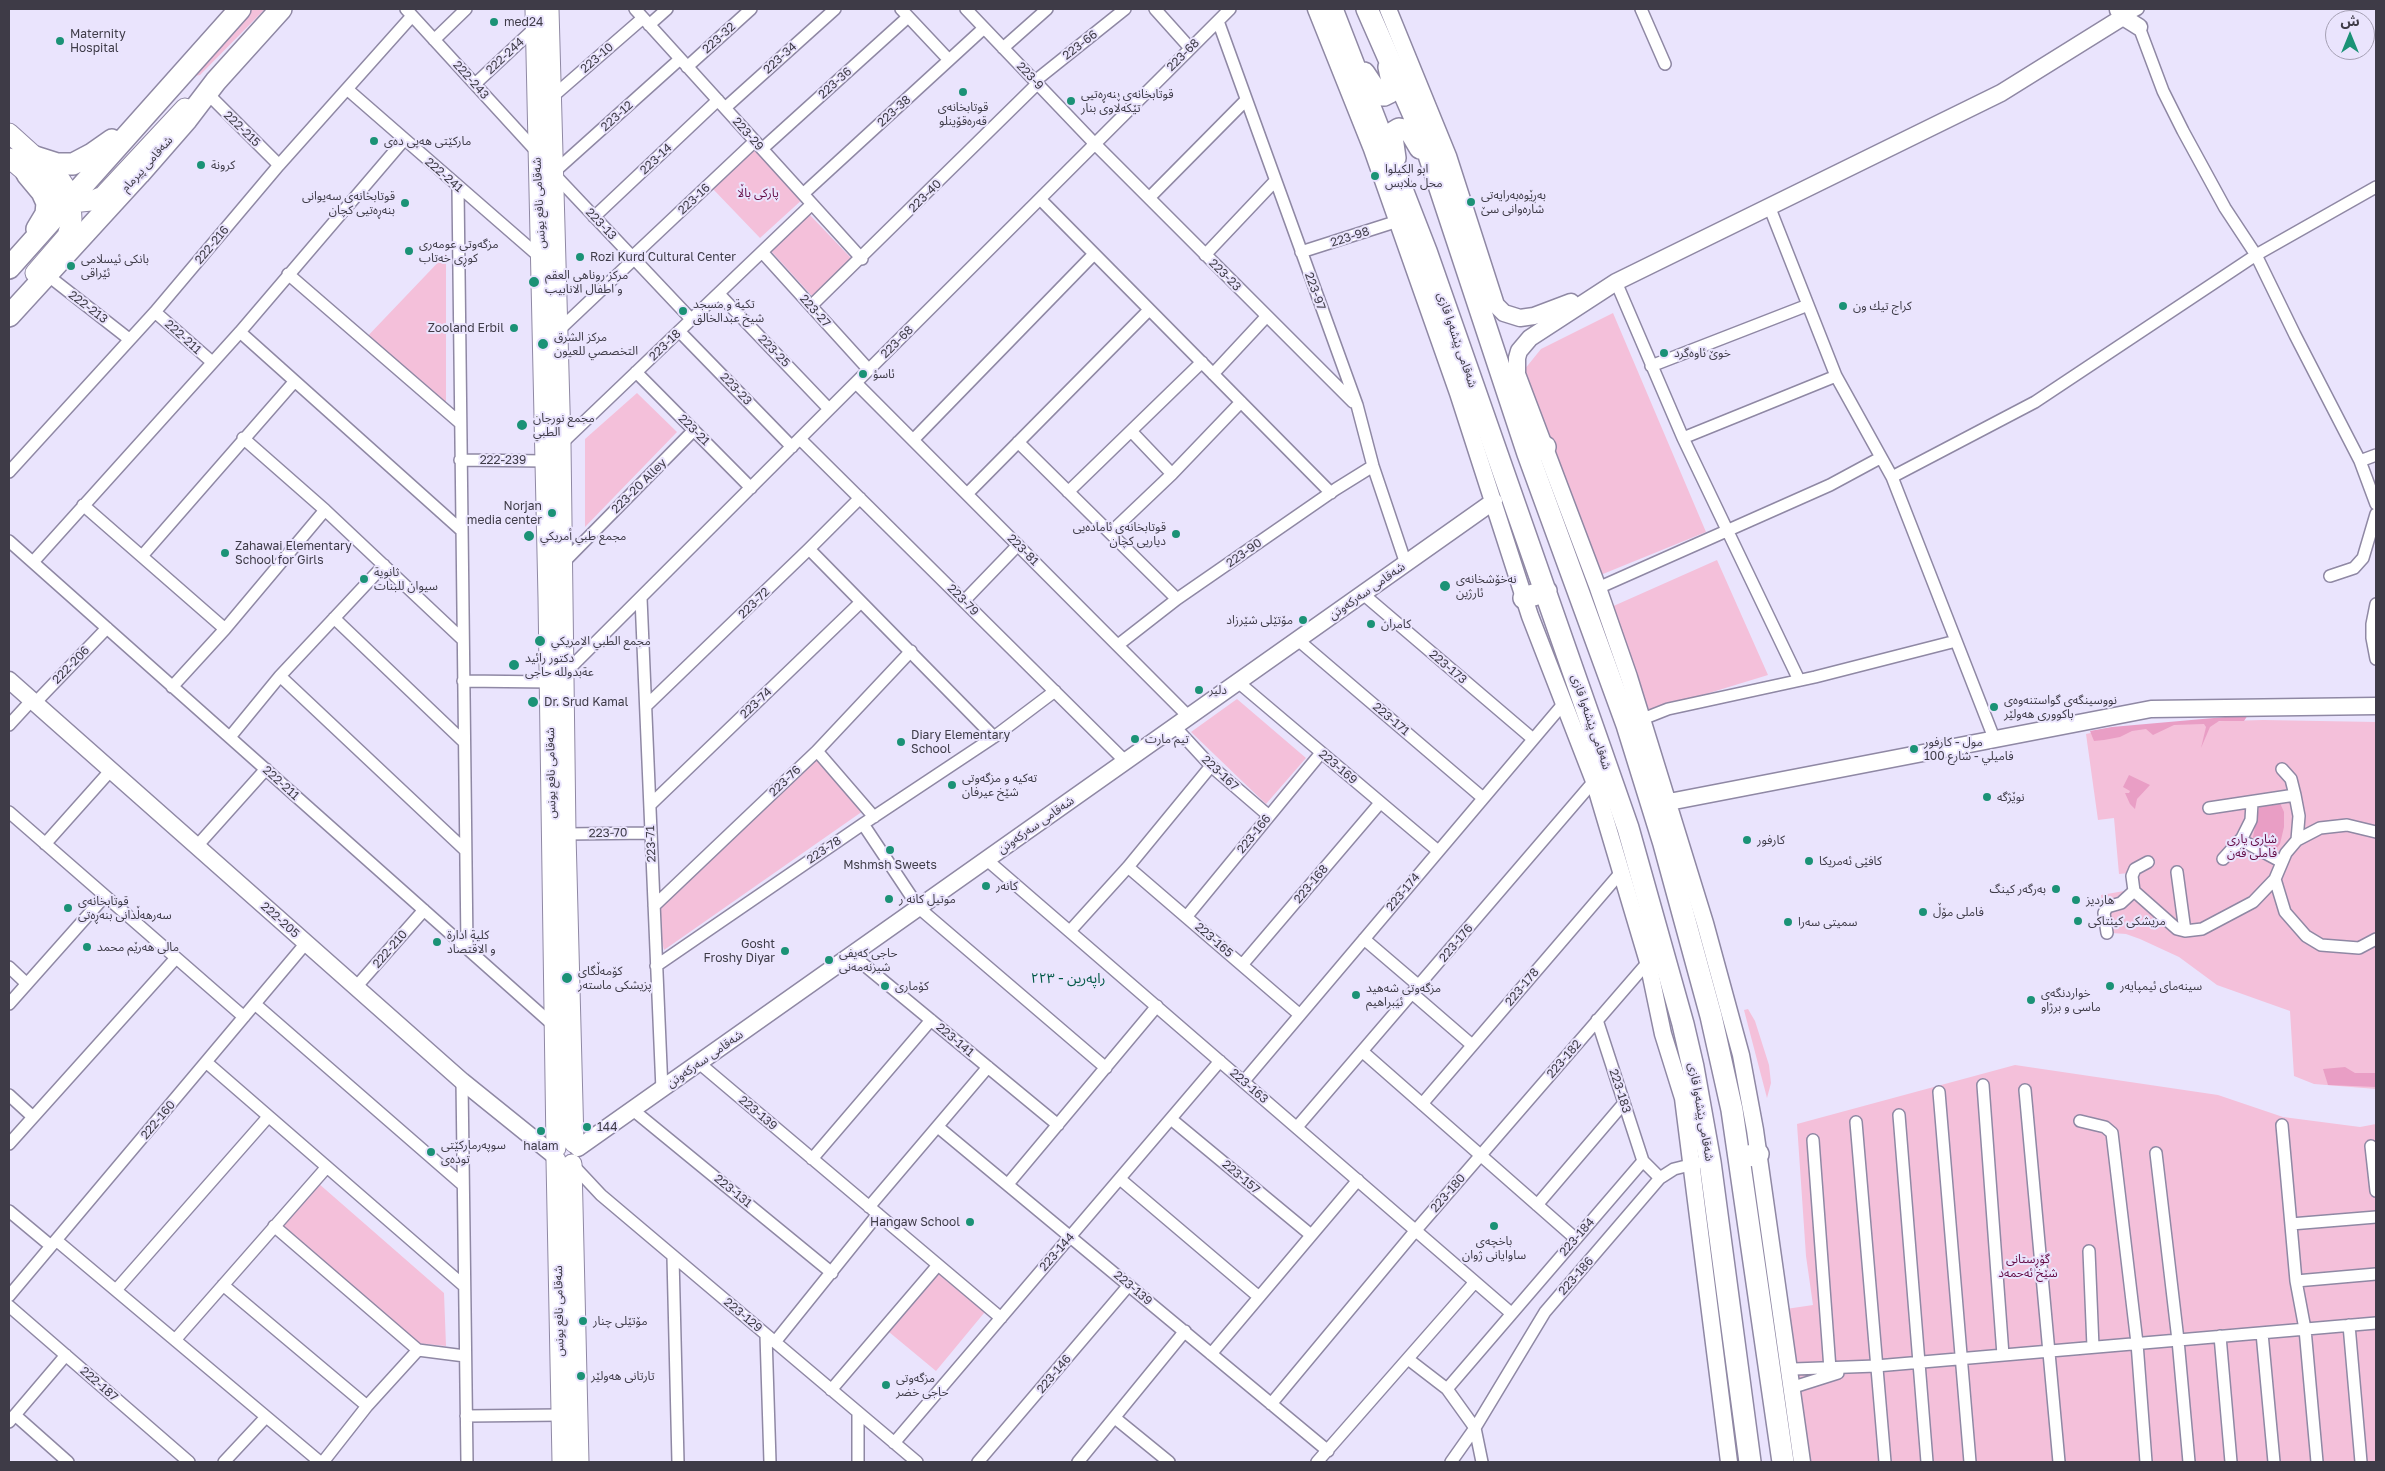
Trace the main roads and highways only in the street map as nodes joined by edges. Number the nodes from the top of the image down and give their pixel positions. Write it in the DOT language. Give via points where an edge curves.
graph roads {
  1 [pos="240,9"];
  2 [pos="281,9"];
  3 [pos="1332,9"];
  4 [pos="545,14"];
  5 [pos="1381,21"];
  6 [pos="1344,38"];
  7 [pos="206,92"];
  8 [pos="141,120"];
  9 [pos="9,133"];
  10 [pos="9,158"];
  11 [pos="31,166"];
  12 [pos="545,174"];
  13 [pos="1404,192"];
  14 [pos="1443,196"];
  15 [pos="70,201"];
  16 [pos="24,251"];
  17 [pos="9,268"];
  18 [pos="9,306"];
  19 [pos="9,316"];
  20 [pos="1546,591"];
  21 [pos="1524,598"];
  22 [pos="556,599"];
  23 [pos="557,678"];
  24 [pos="565,1153"];
  25 [pos="1727,1294"];
  26 [pos="1767,1351"];
  27 [pos="1741,1399"];
  28 [pos="1782,1453"];
  29 [pos="562,1462"];
  30 [pos="579,1462"];
  31 [pos="1750,1462"];
  1 -- 8 [label="highway"];
  2 -- 7 [label="highway, شەقامی پیرمام"];
  3 -- 6 [label="highway, شەقامی پێشەوا قازی"];
  4 -- 12 [label="main road, شەقامی نافع یونس" via="551,98"];
  4 -- 12 [label="main road, شەقامی نافع یونس" via="537,152"];
  5 -- 6 [label="highway" via="1394,84 1383,96 1372,86"];
  5 -- 14 [label="highway"];
  6 -- 13 [label="highway, شەقامی پێشەوا قازی"];
  7 -- 15 [label="main road" via="180,111 103,196 91,201"];
  7 -- 19 [label="highway, شەقامی پیرمام" via="187,120"];
  8 -- 11 [label="highway" via="77,162"];
  8 -- 15 [label="highway"];
  9 -- 11 [label="main road"];
  10 -- 11 [label="main road"];
  11 -- 15 [label="main road" via="60,179"];
  11 -- 16 [label="highway" via="47,206 44,218"];
  12 -- 22 [label="main road, شەقامی نافع یونس" via="542,258 546,461"];
  12 -- 22 [label="main road, شەقامی نافع یونس" via="558,331 561,444 563,563"];
  13 -- 14 [label="highway" via="1392,141 1394,132 1403,128 1413,135"];
  13 -- 20 [label="highway, شەقامی پێشەوا قازی" via="1456,363"];
  14 -- 26 [label="highway" via="1484,298 1606,639 1672,842 1711,1016 1742,1109"];
  15 -- 16 [label="highway"];
  15 -- 18 [label="main road" via="72,220 67,236"];
  16 -- 17 [label="highway"];
  20 -- 21 [label="highway"];
  20 -- 25 [label="highway, شەقامی پێشەوا قازی" via="1618,830 1683,1024 1701,1163"];
  22 -- 23 [label="main road, شەقامی نافع یونس"];
  23 -- 24 [label="main road, شەقامی نافع یونس" via="566,834"];
  23 -- 24 [label="main road, شەقامی نافع یونس" via="553,1025"];
  24 -- 29 [label="main road, شەقامی نافع یونس"];
  24 -- 30 [label="main road, شەقامی نافع یونس"];
  25 -- 26 [label="highway" via="1748,1357 1758,1359"];
  25 -- 27 [label="highway, شەقامی پێشەوا قازی"];
  26 -- 28 [label="highway"];
  27 -- 28 [label="highway" via="1750,1392 1761,1393"];
  27 -- 31 [label="highway, شەقامی پێشەوا قازی"];
}
